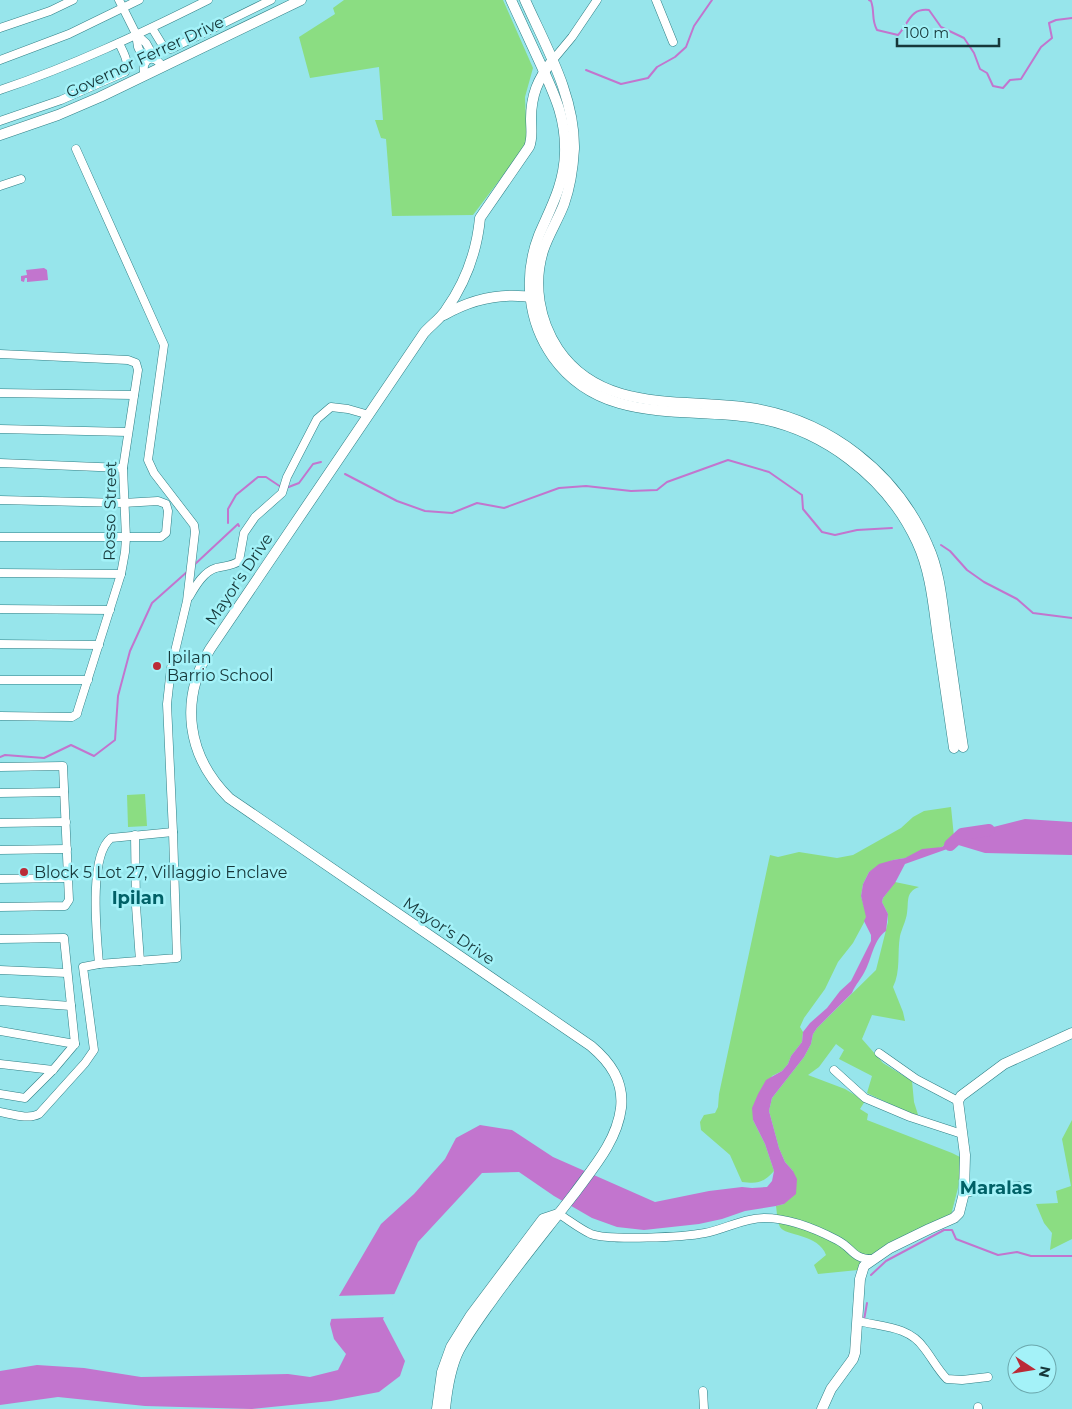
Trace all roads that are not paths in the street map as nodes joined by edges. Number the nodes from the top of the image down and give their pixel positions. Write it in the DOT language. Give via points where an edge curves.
graph roads {
  1 [pos="73,0"];
  2 [pos="139,0"];
  3 [pos="208,0"];
  4 [pos="271,0"];
  5 [pos="301,0"];
  6 [pos="511,0"];
  7 [pos="525,0"];
  8 [pos="597,0"];
  9 [pos="656,0"];
  10 [pos="121,4"];
  11 [pos="0,28"];
  12 [pos="152,28"];
  13 [pos="136,34"];
  14 [pos="673,42"];
  15 [pos="119,43"];
  16 [pos="155,59"];
  17 [pos="0,60"];
  18 [pos="552,61"];
  19 [pos="145,62"];
  20 [pos="162,67"];
  21 [pos="544,72"];
  22 [pos="146,74"];
  23 [pos="0,90"];
  24 [pos="0,120"];
  25 [pos="0,135"];
  26 [pos="76,149"];
  27 [pos="22,179"];
  28 [pos="0,186"];
  29 [pos="535,297"];
  30 [pos="439,318"];
  31 [pos="0,354"];
  32 [pos="0,393"];
  33 [pos="134,395"];
  34 [pos="369,415"];
  35 [pos="0,429"];
  36 [pos="128,432"];
  37 [pos="0,463"];
  38 [pos="123,468"];
  39 [pos="0,500"];
  40 [pos="123,503"];
  41 [pos="0,537"];
  42 [pos="126,538"];
  43 [pos="0,573"];
  44 [pos="121,574"];
  45 [pos="187,601"];
  46 [pos="0,609"];
  47 [pos="110,610"];
  48 [pos="0,644"];
  49 [pos="99,645"];
  50 [pos="0,680"];
  51 [pos="88,680"];
  52 [pos="0,716"];
  53 [pos="958,748"];
  54 [pos="0,767"];
  55 [pos="64,792"];
  56 [pos="0,793"];
  57 [pos="66,822"];
  58 [pos="0,823"];
  59 [pos="173,832"];
  60 [pos="135,835"];
  61 [pos="67,849"];
  62 [pos="0,850"];
  63 [pos="68,878"];
  64 [pos="0,879"];
  65 [pos="0,907"];
  66 [pos="0,939"];
  67 [pos="140,961"];
  68 [pos="99,964"];
  69 [pos="0,970"];
  70 [pos="67,973"];
  71 [pos="0,1001"];
  72 [pos="71,1006"];
  73 [pos="0,1030"];
  74 [pos="1072,1033"];
  75 [pos="75,1044"];
  76 [pos="879,1053"];
  77 [pos="0,1064"];
  78 [pos="53,1070"];
  79 [pos="834,1070"];
  80 [pos="0,1094"];
  81 [pos="958,1101"];
  82 [pos="0,1112"];
  83 [pos="962,1134"];
  84 [pos="1019,1186"];
  85 [pos="964,1193"];
  86 [pos="561,1211"];
  87 [pos="872,1259"];
  88 [pos="858,1321"];
  89 [pos="468,1328"];
  90 [pos="988,1377"];
  91 [pos="703,1391"];
  92 [pos="437,1409"];
  93 [pos="445,1409"];
  94 [pos="704,1409"];
  95 [pos="822,1409"];
  1 -- 11 [label="street"];
  2 -- 10 [label="street"];
  3 -- 12 [label="street"];
  4 -- 12 [label="street" via="171,49 163,46"];
  5 -- 20 [label="street, Governor Ferrer Drive"];
  6 -- 21 [label="street"];
  7 -- 18 [label="street"];
  8 -- 18 [label="street"];
  9 -- 14 [label="street"];
  10 -- 13 [label="street"];
  10 -- 17 [label="street" via="69,34"];
  12 -- 13 [label="street"];
  13 -- 15 [label="street"];
  13 -- 16 [label="street" via="146,43"];
  13 -- 19 [label="street"];
  15 -- 23 [label="street" via="49,74"];
  15 -- 24 [label="street" via="127,61 125,72 61,100"];
  16 -- 19 [label="street"];
  16 -- 20 [label="street"];
  18 -- 21 [label="street, Mayor's Drive"];
  18 -- 29 [label="street" via="569,104 574,132 573,164 567,195 546,242"];
  19 -- 22 [label="street" via="143,69"];
  20 -- 22 [label="street, Governor Ferrer Drive"];
  21 -- 29 [label="street" via="558,106 565,153 556,200 535,248 530,275"];
  21 -- 30 [label="street, Mayor's Drive" via="532,98 529,147 480,218 466,273"];
  22 -- 25 [label="street, Governor Ferrer Drive" via="58,115"];
  26 -- 45 [label="street" via="164,345 148,460 194,525"];
  27 -- 28 [label="street"];
  29 -- 30 [label="street" via="477,300"];
  29 -- 53 [label="street" via="536,326 547,348 569,375 591,392 628,406 748,417 792,428 838,451 881,489 910,530 926,569"];
  30 -- 34 [label="street, Mayor's Drive" via="424,333"];
  31 -- 33 [label="street, Rosso Street" via="128,360 136,363 138,370"];
  32 -- 33 [label="street"];
  33 -- 36 [label="street, Rosso Street"];
  34 -- 45 [label="street" via="331,407 320,415 287,477 282,493 255,517 244,533 239,561 207,572"];
  34 -- 86 [label="street, Mayor's Drive" via="204,659 195,682 192,727 202,763 214,782 241,807 605,1058 619,1082 621,1099 616,1126 600,1159"];
  35 -- 36 [label="street"];
  36 -- 38 [label="street, Rosso Street"];
  37 -- 38 [label="street"];
  38 -- 40 [label="street, Rosso Street"];
  39 -- 40 [label="street"];
  40 -- 42 [label="street, Rosso Street"];
  40 -- 42 [label="street" via="161,502 166,504 168,511 164,536"];
  41 -- 42 [label="street"];
  42 -- 44 [label="street, Rosso Street"];
  43 -- 44 [label="street"];
  44 -- 47 [label="street, Rosso Street"];
  45 -- 59 [label="street" via="171,668 167,704"];
  46 -- 47 [label="street"];
  47 -- 49 [label="street, Rosso Street"];
  48 -- 49 [label="street"];
  49 -- 51 [label="street, Rosso Street"];
  50 -- 51 [label="street"];
  51 -- 52 [label="street, Rosso Street" via="77,714 72,717"];
  54 -- 55 [label="street" via="63,766"];
  55 -- 56 [label="street"];
  55 -- 57 [label="street"];
  57 -- 58 [label="street"];
  57 -- 61 [label="street"];
  59 -- 60 [label="street"];
  59 -- 67 [label="street" via="177,958"];
  60 -- 67 [label="street"];
  60 -- 68 [label="street" via="111,838 102,852 95,890"];
  61 -- 62 [label="street"];
  61 -- 63 [label="street"];
  63 -- 64 [label="street"];
  63 -- 65 [label="street" via="69,900 65,906"];
  66 -- 70 [label="street" via="64,938"];
  67 -- 68 [label="street"];
  68 -- 82 [label="street" via="83,967 94,1050 36,1116"];
  69 -- 70 [label="street"];
  70 -- 72 [label="street"];
  71 -- 72 [label="street"];
  72 -- 75 [label="street"];
  73 -- 75 [label="street"];
  74 -- 81 [label="street" via="1004,1064"];
  75 -- 78 [label="street"];
  76 -- 81 [label="street" via="916,1079"];
  77 -- 78 [label="street"];
  78 -- 80 [label="street" via="25,1098"];
  79 -- 83 [label="street" via="865,1098"];
  81 -- 83 [label="street"];
  83 -- 85 [label="street"];
  84 -- 85 [label="street"];
  85 -- 87 [label="street" via="959,1213 954,1218"];
  86 -- 87 [label="street" via="581,1229 608,1237 705,1233 764,1218 795,1223 836,1239 859,1258"];
  86 -- 89 [label="street, Mayor's Drive"];
  87 -- 88 [label="street" via="862,1271"];
  88 -- 90 [label="street" via="898,1328 912,1336 947,1379"];
  88 -- 95 [label="street" via="853,1359 837,1378"];
  89 -- 92 [label="street, Mayor's Drive" via="446,1359"];
  89 -- 93 [label="street, Mayor's Drive" via="454,1362"];
  91 -- 94 [label="street"];
}
